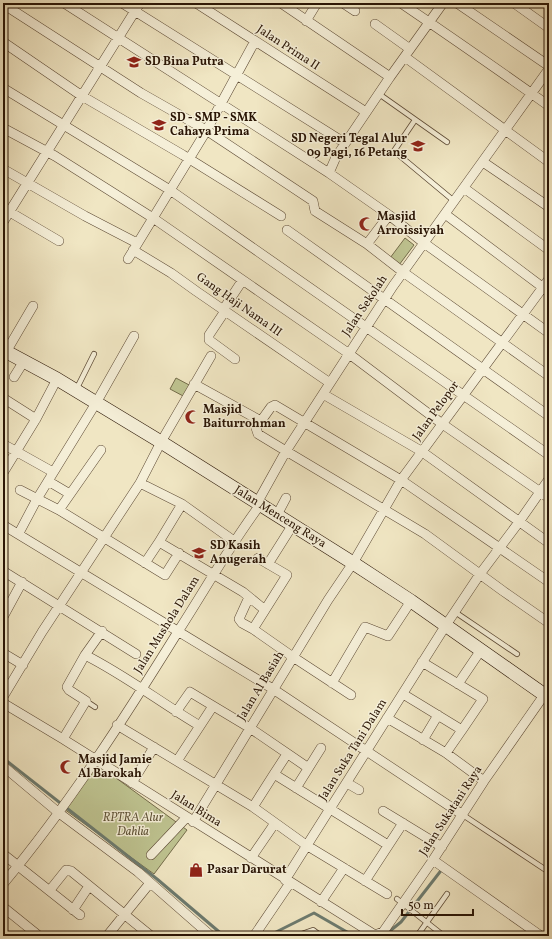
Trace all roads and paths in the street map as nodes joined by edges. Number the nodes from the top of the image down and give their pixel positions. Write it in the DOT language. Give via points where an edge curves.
graph roads {
  1 [pos="64,3"];
  2 [pos="122,3"];
  3 [pos="196,3"];
  4 [pos="281,3"];
  5 [pos="317,3"];
  6 [pos="343,3"];
  7 [pos="401,3"];
  8 [pos="443,3"];
  9 [pos="457,3"];
  10 [pos="514,3"];
  11 [pos="3,4"];
  12 [pos="137,7"];
  13 [pos="355,11"];
  14 [pos="306,21"];
  15 [pos="429,22"];
  16 [pos="375,24"];
  17 [pos="549,28"];
  18 [pos="118,38"];
  19 [pos="255,41"];
  20 [pos="3,42"];
  21 [pos="408,53"];
  22 [pos="101,66"];
  23 [pos="549,66"];
  24 [pos="549,70"];
  25 [pos="237,75"];
  26 [pos="390,77"];
  27 [pos="3,88"];
  28 [pos="379,94"];
  29 [pos="532,94"];
  30 [pos="82,96"];
  31 [pos="221,104"];
  32 [pos="549,106"];
  33 [pos="366,112"];
  34 [pos="415,120"];
  35 [pos="63,126"];
  36 [pos="3,128"];
  37 [pos="206,130"];
  38 [pos="506,130"];
  39 [pos="447,142"];
  40 [pos="346,143"];
  41 [pos="47,153"];
  42 [pos="188,159"];
  43 [pos="483,162"];
  44 [pos="549,162"];
  45 [pos="3,169"];
  46 [pos="329,173"];
  47 [pos="27,184"];
  48 [pos="464,188"];
  49 [pos="170,190"];
  50 [pos="454,202"];
  51 [pos="549,207"];
  52 [pos="6,210"];
  53 [pos="445,214"];
  54 [pos="388,215"];
  55 [pos="281,216"];
  56 [pos="153,218"];
  57 [pos="3,222"];
  58 [pos="287,230"];
  59 [pos="58,241"];
  60 [pos="424,243"];
  61 [pos="368,244"];
  62 [pos="135,246"];
  63 [pos="549,250"];
  64 [pos="128,259"];
  65 [pos="402,272"];
  66 [pos="549,279"];
  67 [pos="242,281"];
  68 [pos="546,290"];
  69 [pos="385,299"];
  70 [pos="33,306"];
  71 [pos="224,311"];
  72 [pos="523,314"];
  73 [pos="366,328"];
  74 [pos="549,333"];
  75 [pos="134,336"];
  76 [pos="502,343"];
  77 [pos="5,351"];
  78 [pos="348,353"];
  79 [pos="94,354"];
  80 [pos="212,356"];
  81 [pos="235,359"];
  82 [pos="24,361"];
  83 [pos="482,369"];
  84 [pos="549,376"];
  85 [pos="14,377"];
  86 [pos="57,379"];
  87 [pos="330,383"];
  88 [pos="194,384"];
  89 [pos="75,391"];
  90 [pos="323,394"];
  91 [pos="463,395"];
  92 [pos="3,398"];
  93 [pos="96,403"];
  94 [pos="549,416"];
  95 [pos="36,419"];
  96 [pos="261,421"];
  97 [pos="441,423"];
  98 [pos="304,424"];
  99 [pos="161,442"];
  100 [pos="3,444"];
  101 [pos="101,450"];
  102 [pos="286,451"];
  103 [pos="421,451"];
  104 [pos="16,452"];
  105 [pos="549,455"];
  106 [pos="54,472"];
  107 [pos="3,473"];
  108 [pos="549,479"];
  109 [pos="401,480"];
  110 [pos="48,481"];
  111 [pos="140,484"];
  112 [pos="20,490"];
  113 [pos="541,492"];
  114 [pos="70,494"];
  115 [pos="286,498"];
  116 [pos="549,498"];
  117 [pos="37,499"];
  118 [pos="182,504"];
  119 [pos="258,504"];
  120 [pos="384,509"];
  121 [pos="59,510"];
  122 [pos="277,515"];
  123 [pos="520,522"];
  124 [pos="3,525"];
  125 [pos="292,526"];
  126 [pos="19,533"];
  127 [pos="104,537"];
  128 [pos="234,541"];
  129 [pos="158,542"];
  130 [pos="549,543"];
  131 [pos="500,548"];
  132 [pos="179,553"];
  133 [pos="258,558"];
  134 [pos="145,563"];
  135 [pos="353,563"];
  136 [pos="268,564"];
  137 [pos="3,571"];
  138 [pos="81,572"];
  139 [pos="214,574"];
  140 [pos="480,574"];
  141 [pos="22,582"];
  142 [pos="549,582"];
  143 [pos="249,598"];
  144 [pos="411,601"];
  145 [pos="60,605"];
  146 [pos="265,610"];
  147 [pos="4,612"];
  148 [pos="455,612"];
  149 [pos="549,623"];
  150 [pos="253,629"];
  151 [pos="443,630"];
  152 [pos="102,631"];
  153 [pos="178,631"];
  154 [pos="481,650"];
  155 [pos="3,653"];
  156 [pos="136,654"];
  157 [pos="517,654"];
  158 [pos="85,655"];
  159 [pos="292,658"];
  160 [pos="422,662"];
  161 [pos="23,665"];
  162 [pos="332,683"];
  163 [pos="458,684"];
  164 [pos="273,689"];
  165 [pos="140,690"];
  166 [pos="403,694"];
  167 [pos="547,694"];
  168 [pos="351,695"];
  169 [pos="3,697"];
  170 [pos="86,701"];
  171 [pos="3,704"];
  172 [pos="213,706"];
  173 [pos="95,707"];
  174 [pos="176,712"];
  175 [pos="438,715"];
  176 [pos="387,718"];
  177 [pos="117,725"];
  178 [pos="200,726"];
  179 [pos="250,728"];
  180 [pos="462,730"];
  181 [pos="63,739"];
  182 [pos="423,740"];
  183 [pos="154,747"];
  184 [pos="321,748"];
  185 [pos="366,752"];
  186 [pos="446,753"];
  187 [pos="287,754"];
  188 [pos="95,760"];
  189 [pos="177,761"];
  190 [pos="3,766"];
  191 [pos="308,768"];
  192 [pos="274,774"];
  193 [pos="484,781"];
  194 [pos="132,783"];
  195 [pos="347,783"];
  196 [pos="216,784"];
  197 [pos="296,788"];
  198 [pos="359,790"];
  199 [pos="253,807"];
  200 [pos="63,808"];
  201 [pos="330,809"];
  202 [pos="383,811"];
  203 [pos="463,815"];
  204 [pos="189,820"];
  205 [pos="275,822"];
  206 [pos="403,823"];
  207 [pos="306,845"];
  208 [pos="388,846"];
  209 [pos="442,847"];
  210 [pos="3,854"];
  211 [pos="152,855"];
  212 [pos="251,858"];
  213 [pos="433,860"];
  214 [pos="17,867"];
  215 [pos="344,868"];
  216 [pos="549,872"];
  217 [pos="288,881"];
  218 [pos="365,881"];
  219 [pos="150,883"];
  220 [pos="3,884"];
  221 [pos="89,886"];
  222 [pos="50,890"];
  223 [pos="386,894"];
  224 [pos="447,894"];
  225 [pos="321,902"];
  226 [pos="402,903"];
  227 [pos="3,907"];
  228 [pos="124,914"];
  229 [pos="427,922"];
  230 [pos="376,935"];
  231 [pos="39,936"];
  232 [pos="107,936"];
  233 [pos="151,936"];
  234 [pos="211,936"];
  235 [pos="254,936"];
  236 [pos="296,936"];
  237 [pos="321,936"];
  238 [pos="417,936"];
  239 [pos="444,936"];
  240 [pos="540,936"];
  1 -- 18 [label="street"];
  2 -- 12 [label="street"];
  3 -- 19 [label="street, Jalan Prima II"];
  4 -- 14 [label="street"];
  5 -- 14 [label="street"];
  6 -- 13 [label="street"];
  7 -- 15 [label="street"];
  8 -- 15 [label="street"];
  9 -- 23 [label="street"];
  10 -- 17 [label="street"];
  11 -- 22 [label="street"];
  12 -- 18 [label="street"];
  12 -- 25 [label="street"];
  14 -- 26 [label="street"];
  15 -- 21 [label="street"];
  15 -- 29 [label="street"];
  16 -- 21 [label="street"];
  18 -- 22 [label="street"];
  18 -- 31 [label="street"];
  19 -- 25 [label="street"];
  19 -- 33 [label="street, Jalan Prima II"];
  20 -- 30 [label="street"];
  21 -- 26 [label="street"];
  21 -- 38 [label="street"];
  22 -- 30 [label="street"];
  22 -- 37 [label="street" via="141,93"];
  24 -- 29 [label="street, Jalan Sekolah"];
  25 -- 31 [label="street"];
  25 -- 40 [label="street"];
  26 -- 28 [label="street"];
  27 -- 35 [label="street"];
  28 -- 33 [label="street"];
  28 -- 34 [label="lane"];
  29 -- 32 [label="street"];
  29 -- 38 [label="street, Jalan Sekolah"];
  30 -- 35 [label="street"];
  30 -- 42 [label="street"];
  31 -- 37 [label="street"];
  31 -- 46 [label="street"];
  33 -- 40 [label="street"];
  34 -- 39 [label="lane"];
  34 -- 50 [label="lane" via="394,151"];
  35 -- 41 [label="street"];
  35 -- 49 [label="street"];
  36 -- 41 [label="street"];
  37 -- 42 [label="street"];
  37 -- 61 [label="street" via="278,176 313,201 315,211"];
  38 -- 43 [label="street, Jalan Sekolah"];
  38 -- 44 [label="street"];
  40 -- 46 [label="street"];
  41 -- 47 [label="street"];
  41 -- 56 [label="street"];
  42 -- 49 [label="street"];
  42 -- 55 [label="street"];
  43 -- 48 [label="street, Jalan Sekolah"];
  43 -- 51 [label="street"];
  45 -- 47 [label="street, Gang Haji Nama III"];
  46 -- 54 [label="street"];
  47 -- 52 [label="street"];
  47 -- 62 [label="street, Gang Haji Nama III"];
  48 -- 50 [label="street, Jalan Sekolah"];
  48 -- 63 [label="street"];
  49 -- 56 [label="street"];
  49 -- 73 [label="street"];
  50 -- 53 [label="street, Jalan Sekolah"];
  52 -- 57 [label="street"];
  52 -- 59 [label="street"];
  53 -- 60 [label="street, Jalan Sekolah"];
  53 -- 68 [label="street"];
  54 -- 60 [label="street"];
  54 -- 61 [label="street"];
  56 -- 62 [label="street"];
  56 -- 67 [label="street"];
  58 -- 69 [label="street"];
  60 -- 65 [label="street, Jalan Sekolah"];
  60 -- 72 [label="street"];
  61 -- 65 [label="street"];
  62 -- 64 [label="street"];
  62 -- 71 [label="street, Gang Haji Nama III"];
  65 -- 69 [label="street, Jalan Sekolah"];
  65 -- 76 [label="street"];
  66 -- 68 [label="street, Jalan Pelopor"];
  67 -- 71 [label="street"];
  67 -- 78 [label="street"];
  68 -- 72 [label="street, Jalan Pelopor"];
  69 -- 73 [label="street, Jalan Sekolah"];
  69 -- 83 [label="street"];
  70 -- 77 [label="street"];
  71 -- 81 [label="street" via="209,335 209,340"];
  71 -- 87 [label="street, Gang Haji Nama III"];
  72 -- 74 [label="street"];
  72 -- 76 [label="street, Jalan Pelopor"];
  73 -- 78 [label="street, Jalan Sekolah"];
  73 -- 91 [label="street"];
  75 -- 93 [label="street"];
  76 -- 83 [label="street, Jalan Pelopor"];
  76 -- 84 [label="street"];
  77 -- 82 [label="street, Jalan Menceng Raya"];
  78 -- 87 [label="street, Jalan Sekolah"];
  78 -- 97 [label="street"];
  79 -- 89 [label="lane"];
  80 -- 88 [label="street"];
  82 -- 85 [label="street"];
  82 -- 86 [label="street, Jalan Menceng Raya"];
  83 -- 91 [label="street, Jalan Pelopor"];
  83 -- 94 [label="street"];
  86 -- 89 [label="street, Jalan Menceng Raya"];
  86 -- 95 [label="street"];
  87 -- 90 [label="street, Jalan Sekolah"];
  88 -- 96 [label="street"];
  88 -- 99 [label="street"];
  89 -- 93 [label="street, Jalan Menceng Raya"];
  90 -- 98 [label="street, Jalan Sekolah"];
  90 -- 103 [label="street"];
  91 -- 97 [label="street, Jalan Pelopor"];
  91 -- 105 [label="street"];
  92 -- 95 [label="street"];
  93 -- 99 [label="street, Jalan Menceng Raya"];
  93 -- 106 [label="street"];
  95 -- 104 [label="street"];
  96 -- 98 [label="street" via="274,405"];
  96 -- 102 [label="street" via="256,428 257,433"];
  97 -- 103 [label="street, Jalan Pelopor"];
  97 -- 113 [label="street"];
  98 -- 102 [label="street, Jalan Sekolah"];
  98 -- 109 [label="street"];
  99 -- 111 [label="street"];
  99 -- 119 [label="street, Jalan Menceng Raya"];
  100 -- 104 [label="street"];
  101 -- 114 [label="street"];
  102 -- 119 [label="street, Jalan Sekolah"];
  102 -- 120 [label="street"];
  103 -- 109 [label="street, Jalan Pelopor"];
  103 -- 123 [label="street"];
  104 -- 106 [label="street"];
  104 -- 107 [label="street"];
  106 -- 110 [label="street"];
  108 -- 113 [label="street, Jalan Suka Tani Dalam"];
  109 -- 120 [label="street, Jalan Pelopor"];
  109 -- 131 [label="street"];
  110 -- 114 [label="street"];
  110 -- 117 [label="street"];
  111 -- 118 [label="street"];
  111 -- 127 [label="street"];
  112 -- 117 [label="street"];
  113 -- 116 [label="street"];
  113 -- 123 [label="street, Jalan Suka Tani Dalam"];
  114 -- 121 [label="street"];
  115 -- 122 [label="street"];
  117 -- 121 [label="street"];
  117 -- 126 [label="street"];
  118 -- 128 [label="street"];
  118 -- 129 [label="street"];
  119 -- 122 [label="street, Jalan Menceng Raya"];
  119 -- 128 [label="street, Jalan Mushola Dalam"];
  120 -- 135 [label="street, Jalan Pelopor"];
  120 -- 140 [label="street" via="425,534"];
  121 -- 127 [label="street"];
  122 -- 125 [label="street, Jalan Menceng Raya"];
  123 -- 130 [label="street"];
  123 -- 131 [label="street, Jalan Suka Tani Dalam"];
  124 -- 126 [label="street"];
  125 -- 135 [label="street, Jalan Menceng Raya"];
  125 -- 136 [label="street"];
  126 -- 138 [label="street"];
  127 -- 134 [label="street"];
  127 -- 138 [label="street"];
  128 -- 139 [label="street, Jalan Mushola Dalam"];
  129 -- 132 [label="street"];
  129 -- 134 [label="street"];
  131 -- 140 [label="street, Jalan Suka Tani Dalam"];
  131 -- 142 [label="street"];
  132 -- 134 [label="street" via="165,575"];
  132 -- 139 [label="street"];
  133 -- 136 [label="street"];
  135 -- 144 [label="street, Jalan Menceng Raya"];
  135 -- 159 [label="street, Jalan Al Basiah"];
  136 -- 146 [label="street" via="287,575"];
  137 -- 141 [label="street"];
  138 -- 145 [label="street"];
  138 -- 153 [label="street"];
  139 -- 143 [label="street"];
  139 -- 153 [label="street, Jalan Mushola Dalam"];
  140 -- 148 [label="street, Jalan Suka Tani Dalam"];
  140 -- 149 [label="street"];
  141 -- 145 [label="street"];
  141 -- 147 [label="street"];
  143 -- 146 [label="street"];
  143 -- 150 [label="street" via="239,618 242,623"];
  144 -- 151 [label="street, Jalan Menceng Raya"];
  144 -- 162 [label="street" via="388,636 365,627"];
  145 -- 152 [label="street"];
  145 -- 161 [label="street"];
  146 -- 150 [label="street"];
  148 -- 151 [label="street, Jalan Suka Tani Dalam"];
  148 -- 157 [label="lane"];
  150 -- 159 [label="street"];
  151 -- 154 [label="street, Jalan Menceng Raya"];
  151 -- 160 [label="street, Jalan Suka Tani Dalam"];
  152 -- 156 [label="street"];
  152 -- 158 [label="street"];
  153 -- 164 [label="street"];
  153 -- 165 [label="street, Jalan Mushola Dalam"];
  154 -- 163 [label="street"];
  154 -- 167 [label="street, Jalan Menceng Raya"];
  155 -- 161 [label="street"];
  158 -- 165 [label="street" via="109,667"];
  158 -- 170 [label="street" via="67,688"];
  159 -- 162 [label="street"];
  159 -- 164 [label="street, Jalan Al Basiah"];
  160 -- 163 [label="street"];
  160 -- 166 [label="street, Jalan Suka Tani Dalam"];
  161 -- 169 [label="street"];
  162 -- 168 [label="street"];
  163 -- 180 [label="street" via="483,699"];
  164 -- 179 [label="street, Jalan Al Basiah"];
  164 -- 185 [label="street"];
  165 -- 174 [label="street"];
  165 -- 177 [label="street, Jalan Mushola Dalam"];
  166 -- 175 [label="street"];
  166 -- 176 [label="street, Jalan Suka Tani Dalam"];
  167 -- 193 [label="street, Jalan Sukatani Raya"];
  170 -- 173 [label="lane"];
  170 -- 181 [label="street"];
  171 -- 181 [label="street, Jalan Bima"];
  172 -- 174 [label="street" via="190,692"];
  172 -- 178 [label="street"];
  172 -- 179 [label="street"];
  174 -- 178 [label="street"];
  175 -- 180 [label="street"];
  175 -- 182 [label="street"];
  176 -- 182 [label="street"];
  176 -- 185 [label="street, Jalan Suka Tani Dalam"];
  177 -- 183 [label="street"];
  177 -- 188 [label="street, Jalan Mushola Dalam"];
  178 -- 189 [label="street"];
  179 -- 187 [label="street"];
  179 -- 196 [label="street, Jalan Al Basiah"];
  180 -- 186 [label="street"];
  181 -- 188 [label="street, Jalan Bima"];
  182 -- 186 [label="street"];
  183 -- 189 [label="street"];
  183 -- 194 [label="street"];
  184 -- 191 [label="street"];
  185 -- 195 [label="street, Jalan Suka Tani Dalam"];
  185 -- 203 [label="street"];
  186 -- 193 [label="street"];
  187 -- 191 [label="street"];
  187 -- 192 [label="street"];
  188 -- 194 [label="street, Jalan Bima"];
  188 -- 200 [label="street, Jalan Mushola Dalam"];
  189 -- 196 [label="street"];
  190 -- 200 [label="street"];
  191 -- 197 [label="street"];
  192 -- 197 [label="street"];
  192 -- 199 [label="street"];
  193 -- 203 [label="street, Jalan Sukatani Raya"];
  194 -- 204 [label="street, Jalan Bima"];
  195 -- 198 [label="street"];
  195 -- 201 [label="street, Jalan Suka Tani Dalam"];
  196 -- 199 [label="street"];
  196 -- 204 [label="street, Jalan Al Basiah"];
  197 -- 201 [label="street"];
  199 -- 205 [label="street"];
  200 -- 214 [label="street, Jalan Mushola Dalam"];
  200 -- 219 [label="street"];
  201 -- 207 [label="street, Jalan Suka Tani Dalam"];
  201 -- 208 [label="street"];
  202 -- 206 [label="street"];
  203 -- 209 [label="street, Jalan Sukatani Raya"];
  203 -- 216 [label="lane"];
  204 -- 211 [label="street, Jalan Al Basiah"];
  204 -- 212 [label="street, Jalan Bima"];
  205 -- 207 [label="street"];
  205 -- 212 [label="street"];
  206 -- 208 [label="street"];
  206 -- 209 [label="street"];
  207 -- 215 [label="street"];
  207 -- 217 [label="street, Jalan Suka Tani Dalam"];
  208 -- 218 [label="street"];
  209 -- 213 [label="street, Jalan Sukatani Raya"];
  210 -- 214 [label="street"];
  212 -- 217 [label="street, Jalan Bima"];
  213 -- 226 [label="street, Jalan Sukatani Raya"];
  213 -- 240 [label="street"];
  214 -- 220 [label="street, Jalan Mushola Dalam"];
  214 -- 222 [label="street"];
  215 -- 218 [label="street"];
  215 -- 225 [label="street"];
  217 -- 225 [label="street, Jalan Bima"];
  217 -- 235 [label="street, Jalan Suka Tani Dalam"];
  218 -- 223 [label="street"];
  219 -- 228 [label="street"];
  219 -- 234 [label="street"];
  221 -- 222 [label="street" via="68,870"];
  221 -- 222 [label="street" via="76,913"];
  221 -- 228 [label="street"];
  224 -- 229 [label="lane"];
  225 -- 230 [label="street, Jalan Bima"];
  226 -- 229 [label="lane"];
  226 -- 230 [label="street, Jalan Sukatani Raya" via="383,932"];
  227 -- 231 [label="street"];
  228 -- 232 [label="street"];
  228 -- 233 [label="street"];
  229 -- 238 [label="lane"];
  229 -- 239 [label="lane"];
  236 -- 237 [label="lane" via="313,930"];
}
